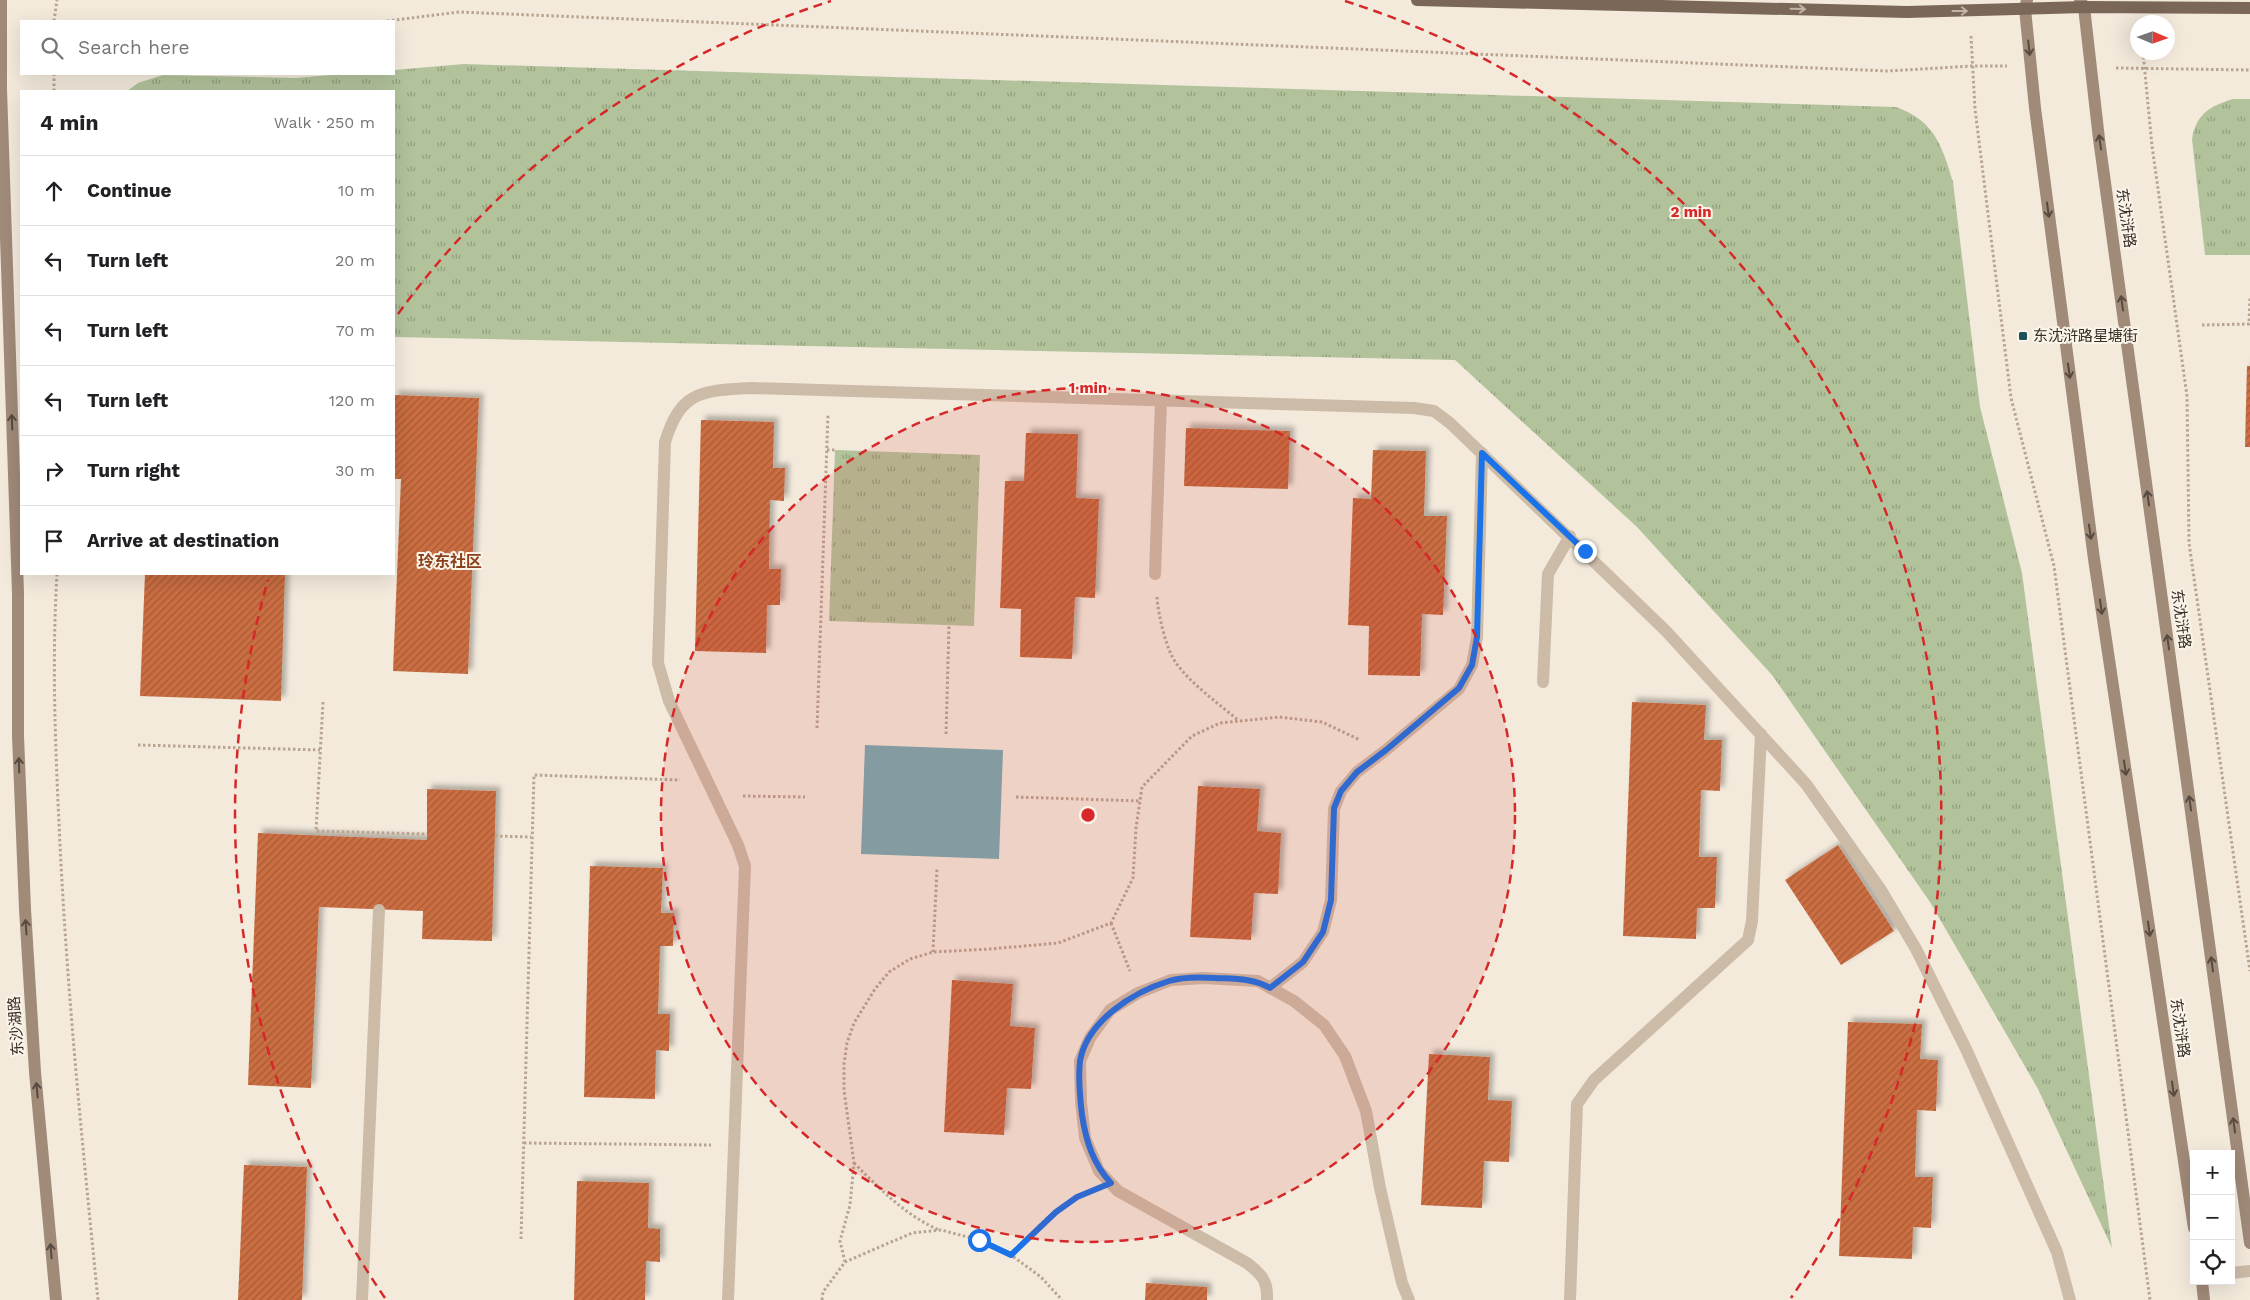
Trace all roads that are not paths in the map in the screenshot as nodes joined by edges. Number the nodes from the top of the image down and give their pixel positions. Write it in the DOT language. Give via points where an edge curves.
graph roads {
  1 [pos="2,0"];
  2 [pos="1416,0"];
  3 [pos="2082,3"];
  4 [pos="2026,4"];
  5 [pos="2250,8"];
  6 [pos="1161,401"];
  7 [pos="1482,453"];
  8 [pos="1570,536"];
  9 [pos="1155,574"];
  10 [pos="1543,682"];
  11 [pos="1761,734"];
  12 [pos="379,910"];
  13 [pos="1270,988"];
  14 [pos="2190,1201"];
  15 [pos="2250,1243"];
  16 [pos="2250,1271"];
  17 [pos="2235,1273"];
  18 [pos="2202,1285"];
  19 [pos="56,1300"];
  20 [pos="362,1300"];
  21 [pos="728,1300"];
  22 [pos="1267,1300"];
  23 [pos="1409,1300"];
  24 [pos="1570,1300"];
  25 [pos="2070,1300"];
  26 [pos="2204,1300"];
  19 -- 1 [label="main road, 东沙湖路, one-way" via="35,1072 23,870 1,89"];
  2 -- 4 [label="main road, one-way" via="1885,11 1969,11"];
  3 -- 4 [label="main road"];
  3 -- 5 [label="main road"];
  15 -- 3 [label="main road, 东沈浒路, one-way"];
  4 -- 14 [label="main road, 东沈浒路, one-way" via="2031,66 2094,559"];
  6 -- 7 [label="street" via="1434,411"];
  6 -- 9 [label="street"];
  6 -- 21 [label="street" via="751,388 703,392 684,403 671,421 665,442 658,662 669,700 745,866"];
  7 -- 8 [label="street"];
  7 -- 13 [label="street" via="1477,637 1472,665 1459,688 1357,772 1341,791 1334,808 1331,900 1323,932 1303,962"];
  8 -- 10 [label="street" via="1548,574"];
  8 -- 11 [label="street" via="1660,624"];
  11 -- 24 [label="street" via="1752,921 1748,940 1594,1080 1578,1104"];
  11 -- 25 [label="street" via="1806,784 1881,890 1916,949 1966,1049 2057,1252"];
  12 -- 20 [label="street"];
  13 -- 22 [label="street" via="1258,980 1171,980 1138,993 1110,1010 1090,1038 1080,1061 1085,1138 1100,1171 1118,1191 1246,1262 1263,1276"];
  13 -- 23 [label="street" via="1324,1024 1345,1056 1366,1111 1380,1188 1402,1283"];
  16 -- 17 [label="street"];
  18 -- 26 [label="main road"];
}
